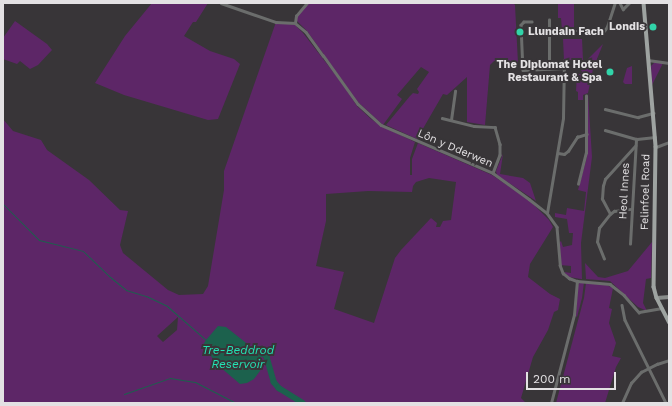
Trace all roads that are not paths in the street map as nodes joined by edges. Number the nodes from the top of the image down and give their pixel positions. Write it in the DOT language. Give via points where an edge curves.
graph roads {
  1 [pos="221,3"];
  2 [pos="307,3"];
  3 [pos="615,3"];
  4 [pos="620,3"];
  5 [pos="629,3"];
  6 [pos="644,3"];
  7 [pos="549,20"];
  8 [pos="532,22"];
  9 [pos="295,23"];
  10 [pos="561,31"];
  11 [pos="648,60"];
  12 [pos="564,61"];
  13 [pos="669,63"];
  14 [pos="564,68"];
  15 [pos="549,69"];
  16 [pos="455,91"];
  17 [pos="586,96"];
  18 [pos="605,109"];
  19 [pos="653,113"];
  20 [pos="442,118"];
  21 [pos="451,120"];
  22 [pos="605,130"];
  23 [pos="587,134"];
  24 [pos="655,137"];
  25 [pos="636,138"];
  26 [pos="669,142"];
  27 [pos="636,146"];
  28 [pos="656,147"];
  29 [pos="558,153"];
  30 [pos="493,173"];
  31 [pos="578,184"];
  32 [pos="632,209"];
  33 [pos="547,213"];
  34 [pos="610,214"];
  35 [pos="630,244"];
  36 [pos="604,259"];
  37 [pos="576,281"];
  38 [pos="669,297"];
  39 [pos="657,298"];
  40 [pos="622,305"];
  41 [pos="662,308"];
  42 [pos="669,322"];
  43 [pos="669,360"];
  44 [pos="649,367"];
  45 [pos="551,403"];
  46 [pos="622,403"];
  47 [pos="666,403"];
  1 -- 9 [label="street" via="276,22"];
  2 -- 9 [label="street" via="296,16"];
  3 -- 10 [label="street" via="604,31"];
  4 -- 5 [label="street" via="624,10"];
  6 -- 11 [label="main road, Felinfoel Road"];
  7 -- 15 [label="street"];
  8 -- 15 [label="street" via="524,22 521,25 522,68"];
  9 -- 30 [label="street, Lôn y Dderwen" via="306,32 324,55 358,104 381,125"];
  11 -- 13 [label="street"];
  11 -- 19 [label="main road, Felinfoel Road"];
  12 -- 14 [label="street"];
  14 -- 15 [label="street"];
  14 -- 29 [label="street" via="563,118"];
  16 -- 21 [label="street"];
  17 -- 23 [label="street"];
  18 -- 19 [label="street" via="638,117"];
  19 -- 24 [label="main road, Felinfoel Road"];
  20 -- 21 [label="street"];
  21 -- 30 [label="street" via="495,128 500,144 500,155"];
  22 -- 25 [label="street"];
  23 -- 29 [label="street" via="577,137 564,154"];
  23 -- 31 [label="street" via="586,153"];
  24 -- 25 [label="street"];
  24 -- 28 [label="main road, Felinfoel Road"];
  25 -- 27 [label="street, Heol Innes"];
  26 -- 28 [label="street"];
  27 -- 32 [label="street, Heol Innes"];
  27 -- 34 [label="street" via="605,179 602,199"];
  28 -- 39 [label="main road, Felinfoel Road" via="654,287"];
  29 -- 33 [label="street"];
  30 -- 33 [label="street, Lôn y Dderwen"];
  32 -- 34 [label="street"];
  32 -- 35 [label="street, Heol Innes"];
  33 -- 37 [label="street, Lôn y Dderwen" via="557,227 563,273"];
  34 -- 36 [label="street" via="597,233"];
  37 -- 41 [label="street" via="604,282 613,286 639,312"];
  37 -- 45 [label="street" via="574,315"];
  38 -- 39 [label="street"];
  39 -- 41 [label="main road, Felinfoel Road"];
  40 -- 44 [label="street" via="626,320"];
  41 -- 42 [label="main road, Felinfoel Road"];
  43 -- 44 [label="street"];
  44 -- 46 [label="street" via="631,384"];
  44 -- 47 [label="street"];
}
